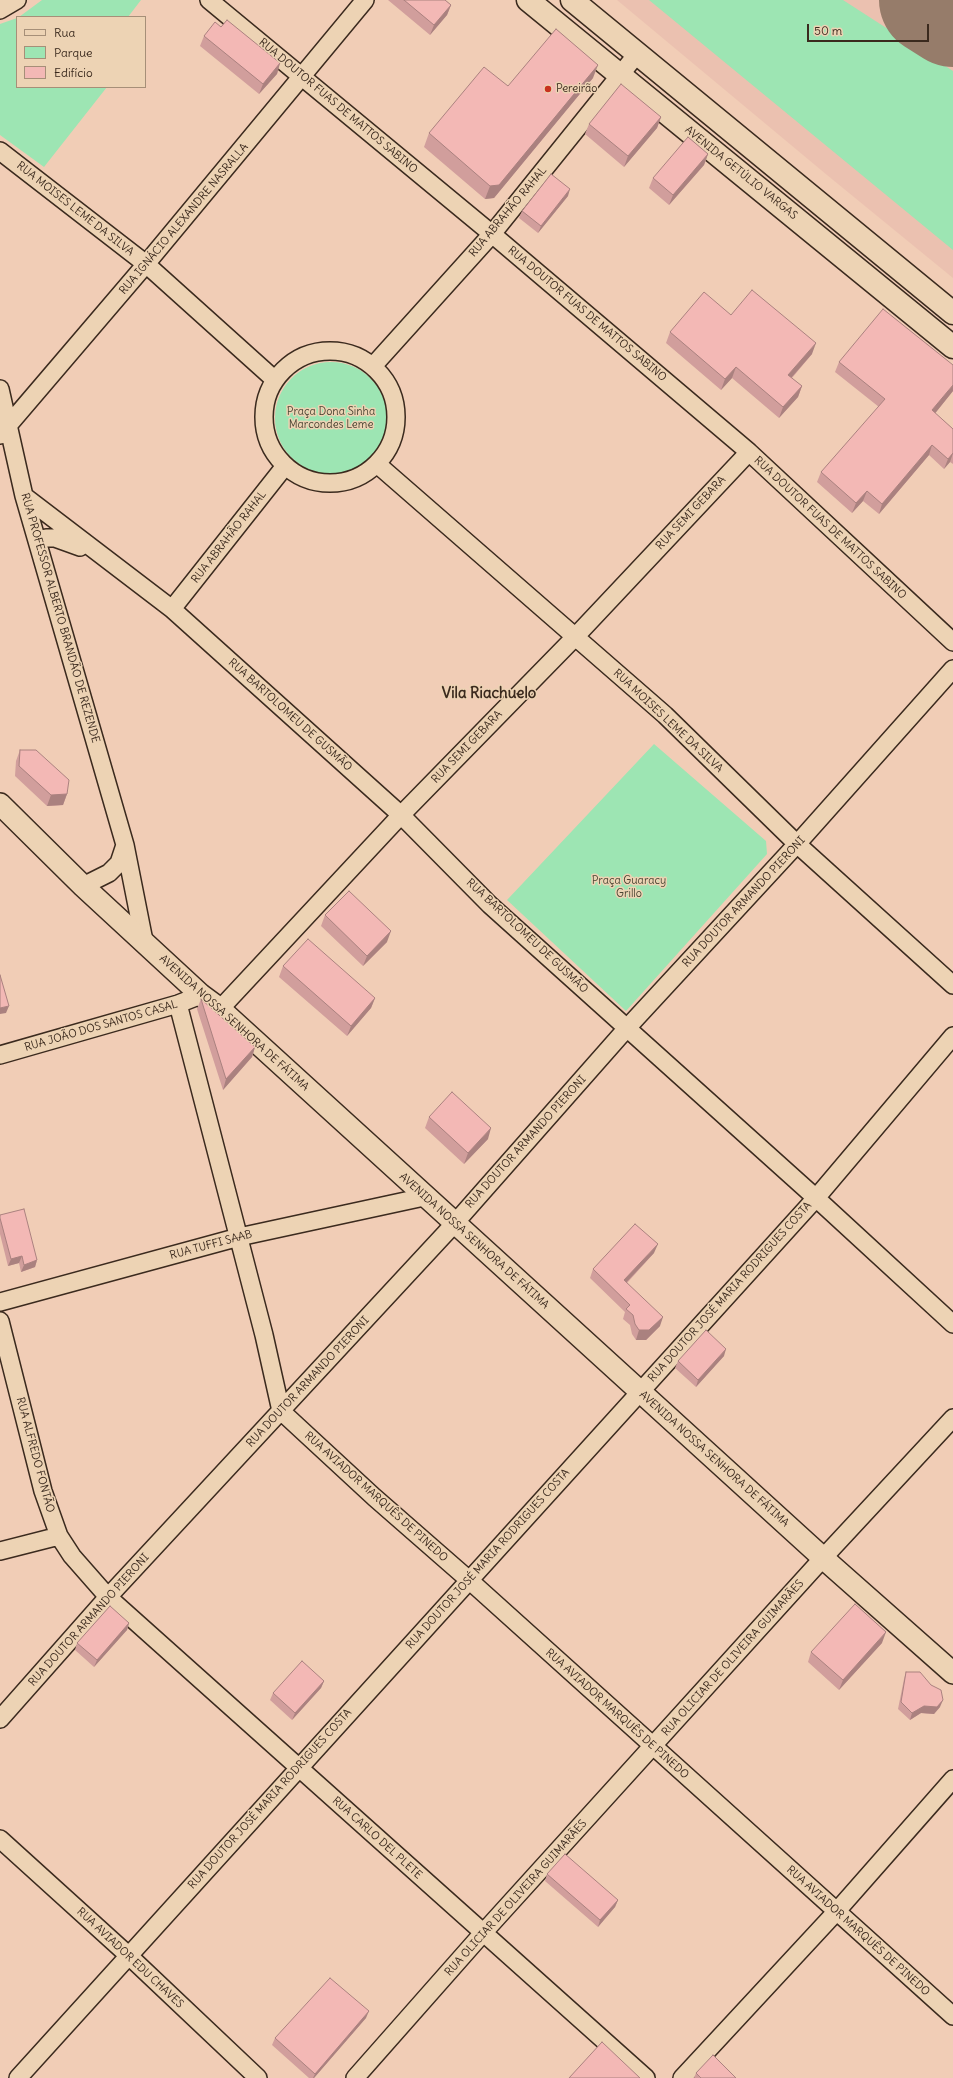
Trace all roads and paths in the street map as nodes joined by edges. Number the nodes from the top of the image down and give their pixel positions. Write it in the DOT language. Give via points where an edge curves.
graph roads {
  1 [pos="17,0"];
  2 [pos="209,0"];
  3 [pos="364,0"];
  4 [pos="528,0"];
  5 [pos="572,0"];
  6 [pos="0,10"];
  7 [pos="637,54"];
  8 [pos="620,74"];
  9 [pos="303,76"];
  10 [pos="0,151"];
  11 [pos="492,234"];
  12 [pos="146,264"];
  13 [pos="953,313"];
  14 [pos="953,347"];
  15 [pos="373,366"];
  16 [pos="275,380"];
  17 [pos="0,389"];
  18 [pos="4,430"];
  19 [pos="749,452"];
  20 [pos="377,464"];
  21 [pos="285,466"];
  22 [pos="24,496"];
  23 [pos="38,541"];
  24 [pos="97,552"];
  25 [pos="172,609"];
  26 [pos="575,637"];
  27 [pos="953,642"];
  28 [pos="953,669"];
  29 [pos="0,804"];
  30 [pos="402,815"];
  31 [pos="797,844"];
  32 [pos="125,845"];
  33 [pos="83,886"];
  34 [pos="144,941"];
  35 [pos="953,985"];
  36 [pos="201,995"];
  37 [pos="178,1004"];
  38 [pos="220,1009"];
  39 [pos="627,1028"];
  40 [pos="953,1036"];
  41 [pos="0,1055"];
  42 [pos="424,1197"];
  43 [pos="816,1198"];
  44 [pos="455,1222"];
  45 [pos="240,1237"];
  46 [pos="0,1302"];
  47 [pos="0,1321"];
  48 [pos="953,1324"];
  49 [pos="640,1391"];
  50 [pos="281,1411"];
  51 [pos="953,1418"];
  52 [pos="59,1536"];
  53 [pos="0,1551"];
  54 [pos="823,1558"];
  55 [pos="469,1580"];
  56 [pos="108,1596"];
  57 [pos="953,1673"];
  58 [pos="0,1719"];
  59 [pos="654,1746"];
  60 [pos="299,1768"];
  61 [pos="953,1779"];
  62 [pos="0,1839"];
  63 [pos="836,1912"];
  64 [pos="483,1933"];
  65 [pos="128,1955"];
  66 [pos="953,2016"];
  67 [pos="18,2078"];
  68 [pos="258,2078"];
  69 [pos="355,2078"];
  70 [pos="646,2078"];
  71 [pos="682,2078"];
  1 -- 6 [label="street"];
  2 -- 9 [label="street, RUA DOUTOR FUAS DE MATTOS SABINO"];
  3 -- 9 [label="street, RUA IGNÁCIO ALEXANDRE NASRALLA"];
  4 -- 8 [label="main road, AVENIDA GETÚLIO VARGAS"];
  5 -- 7 [label="main road"];
  7 -- 8 [label="street, RUA ABRAHÃO RAHAL"];
  7 -- 13 [label="main road"];
  8 -- 11 [label="street, RUA ABRAHÃO RAHAL"];
  8 -- 14 [label="main road, AVENIDA GETÚLIO VARGAS"];
  9 -- 11 [label="street, RUA DOUTOR FUAS DE MATTOS SABINO"];
  9 -- 12 [label="street, RUA IGNÁCIO ALEXANDRE NASRALLA"];
  10 -- 12 [label="street, RUA MOISES LEME DA SILVA"];
  11 -- 15 [label="street, RUA ABRAHÃO RAHAL"];
  11 -- 19 [label="street, RUA DOUTOR FUAS DE MATTOS SABINO"];
  12 -- 16 [label="street, RUA MOISES LEME DA SILVA"];
  12 -- 18 [label="street, RUA IGNÁCIO ALEXANDRE NASRALLA"];
  15 -- 16 [label="street" via="348,353 320,351 294,361"];
  15 -- 20 [label="street" via="390,388 397,414 392,441"];
  16 -- 21 [label="street" via="264,405 265,431 276,456"];
  17 -- 18 [label="street, RUA PROFESSOR ALBERTO BRANDÃO DE REZENDE"];
  18 -- 22 [label="street, RUA PROFESSOR ALBERTO BRANDÃO DE REZENDE"];
  19 -- 26 [label="street, RUA SEMI GEBARA"];
  19 -- 27 [label="street, RUA DOUTOR FUAS DE MATTOS SABINO"];
  20 -- 21 [label="street" via="366,473 339,483 310,480"];
  20 -- 26 [label="street, RUA MOISES LEME DA SILVA"];
  21 -- 25 [label="street, RUA ABRAHÃO RAHAL"];
  22 -- 23 [label="street, RUA PROFESSOR ALBERTO BRANDÃO DE REZENDE"];
  22 -- 24 [label="street, RUA BARTOLOMEU DE GUSMÃO"];
  23 -- 24 [label="street, RUA BARTOLOMEU DE GUSMÃO" via="46,538 61,539"];
  23 -- 32 [label="street, RUA PROFESSOR ALBERTO BRANDÃO DE REZENDE"];
  24 -- 25 [label="street, RUA BARTOLOMEU DE GUSMÃO"];
  25 -- 30 [label="street, RUA BARTOLOMEU DE GUSMÃO"];
  26 -- 30 [label="street, RUA SEMI GEBARA"];
  26 -- 31 [label="street, RUA MOISES LEME DA SILVA" via="664,715"];
  28 -- 31 [label="street, RUA DOUTOR ARMANDO PIERONI"];
  29 -- 33 [label="street, AVENIDA NOSSA SENHORA DE FÁTIMA"];
  30 -- 38 [label="street, RUA SEMI GEBARA"];
  30 -- 39 [label="street, RUA BARTOLOMEU DE GUSMÃO" via="490,905"];
  31 -- 35 [label="street, RUA MOISES LEME DA SILVA"];
  31 -- 39 [label="street, RUA DOUTOR ARMANDO PIERONI"];
  32 -- 33 [label="street" via="119,863 109,873"];
  32 -- 34 [label="street, RUA PROFESSOR ALBERTO BRANDÃO DE REZENDE"];
  33 -- 34 [label="street, AVENIDA NOSSA SENHORA DE FÁTIMA"];
  34 -- 36 [label="street, AVENIDA NOSSA SENHORA DE FÁTIMA"];
  36 -- 37 [label="street, RUA JOÃO DOS SANTOS CASAL"];
  36 -- 38 [label="street, AVENIDA NOSSA SENHORA DE FÁTIMA"];
  37 -- 41 [label="street, RUA JOÃO DOS SANTOS CASAL"];
  37 -- 45 [label="street"];
  38 -- 42 [label="street, AVENIDA NOSSA SENHORA DE FÁTIMA"];
  39 -- 43 [label="street, RUA BARTOLOMEU DE GUSMÃO"];
  39 -- 44 [label="street, RUA DOUTOR ARMANDO PIERONI"];
  40 -- 43 [label="street, RUA DOUTOR JOSÉ MARIA RODRIGUES COSTA"];
  42 -- 44 [label="street, AVENIDA NOSSA SENHORA DE FÁTIMA"];
  42 -- 45 [label="street, RUA TUFFI SAAB"];
  43 -- 48 [label="street, RUA BARTOLOMEU DE GUSMÃO"];
  43 -- 49 [label="street, RUA DOUTOR JOSÉ MARIA RODRIGUES COSTA"];
  44 -- 49 [label="street, AVENIDA NOSSA SENHORA DE FÁTIMA"];
  44 -- 50 [label="street, RUA DOUTOR ARMANDO PIERONI"];
  45 -- 46 [label="street, RUA TUFFI SAAB"];
  45 -- 50 [label="street"];
  47 -- 52 [label="street, RUA ALFREDO FONTÃO" via="43,1491"];
  49 -- 54 [label="street, AVENIDA NOSSA SENHORA DE FÁTIMA"];
  49 -- 55 [label="street, RUA DOUTOR JOSÉ MARIA RODRIGUES COSTA"];
  50 -- 55 [label="street, RUA AVIADOR MARQUÊS DE PINEDO"];
  50 -- 56 [label="street, RUA DOUTOR ARMANDO PIERONI"];
  51 -- 54 [label="street, RUA OLICIAR DE OLIVEIRA GUIMARÃES"];
  52 -- 53 [label="street"];
  52 -- 56 [label="street, RUA ALFREDO FONTÃO" via="72,1556"];
  54 -- 57 [label="street, AVENIDA NOSSA SENHORA DE FÁTIMA"];
  54 -- 59 [label="street, RUA OLICIAR DE OLIVEIRA GUIMARÃES"];
  55 -- 59 [label="street, RUA AVIADOR MARQUÊS DE PINEDO"];
  55 -- 60 [label="street, RUA DOUTOR JOSÉ MARIA RODRIGUES COSTA"];
  56 -- 58 [label="street, RUA DOUTOR ARMANDO PIERONI"];
  56 -- 60 [label="street, RUA CARLO DEL PLETE"];
  59 -- 63 [label="street, RUA AVIADOR MARQUÊS DE PINEDO"];
  59 -- 64 [label="street, RUA OLICIAR DE OLIVEIRA GUIMARÃES"];
  60 -- 64 [label="street, RUA CARLO DEL PLETE"];
  60 -- 65 [label="street, RUA DOUTOR JOSÉ MARIA RODRIGUES COSTA"];
  61 -- 63 [label="street"];
  62 -- 65 [label="street, RUA AVIADOR EDU CHAVES"];
  63 -- 66 [label="street, RUA AVIADOR MARQUÊS DE PINEDO"];
  63 -- 71 [label="street"];
  64 -- 69 [label="street, RUA OLICIAR DE OLIVEIRA GUIMARÃES"];
  64 -- 70 [label="street, RUA CARLO DEL PLETE"];
  65 -- 67 [label="street, RUA DOUTOR JOSÉ MARIA RODRIGUES COSTA"];
  65 -- 68 [label="street, RUA AVIADOR EDU CHAVES"];
}
